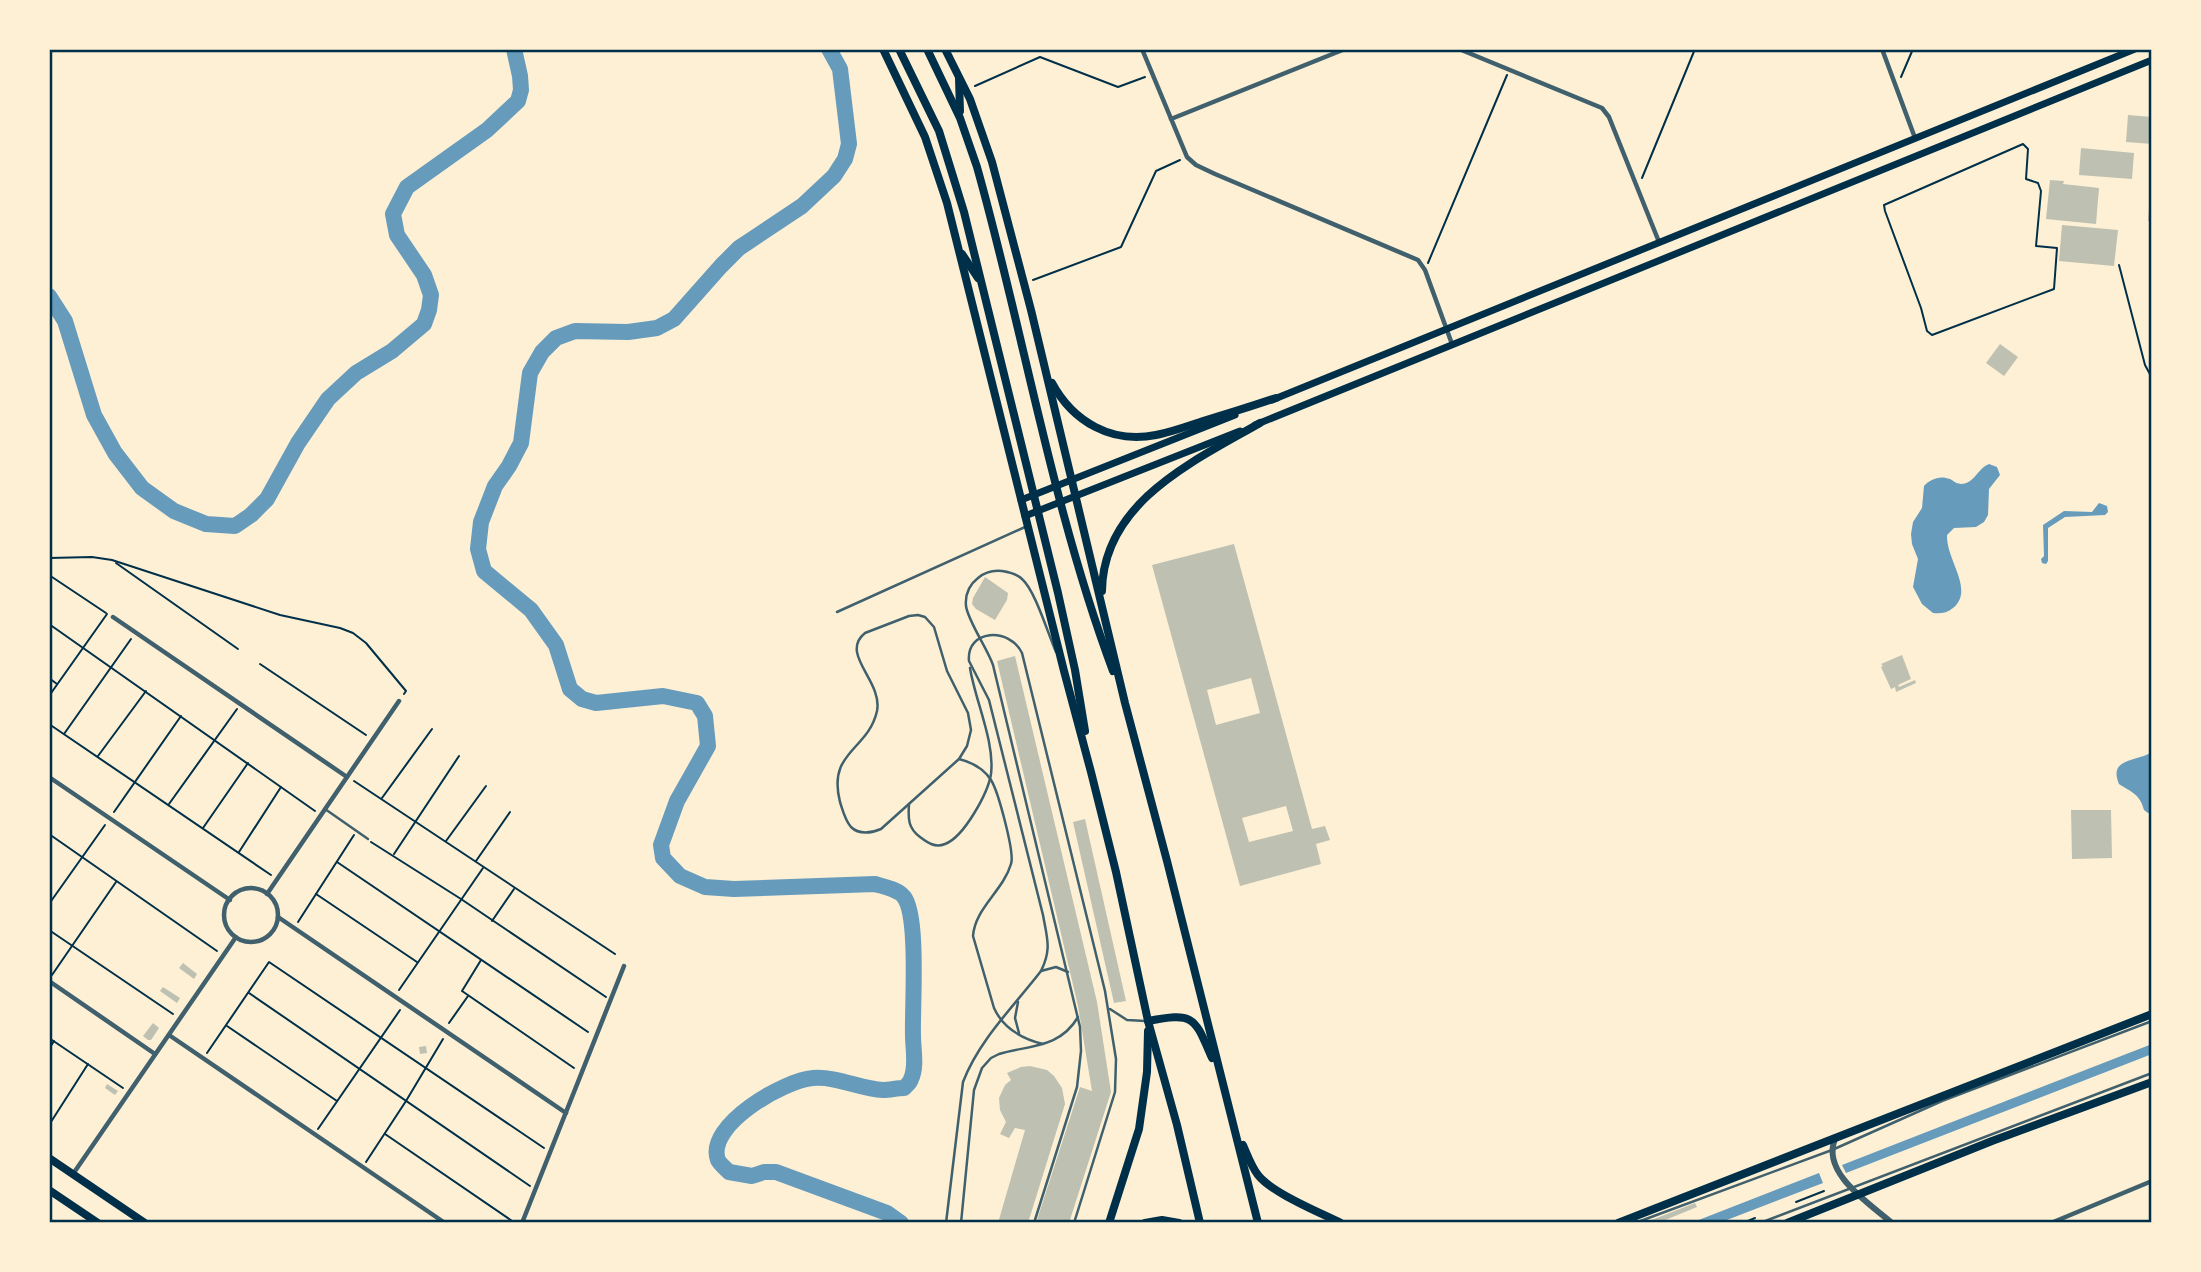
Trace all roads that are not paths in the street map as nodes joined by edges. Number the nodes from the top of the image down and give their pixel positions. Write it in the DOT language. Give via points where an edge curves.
graph roads {
  1 [pos="883,49"];
  2 [pos="899,49"];
  3 [pos="927,49"];
  4 [pos="945,49"];
  5 [pos="1142,49"];
  6 [pos="1345,49"];
  7 [pos="1459,49"];
  8 [pos="1882,49"];
  9 [pos="2135,49"];
  10 [pos="2152,60"];
  11 [pos="959,76"];
  12 [pos="960,118"];
  13 [pos="1171,119"];
  14 [pos="1915,138"];
  15 [pos="1659,242"];
  16 [pos="958,249"];
  17 [pos="982,284"];
  18 [pos="1447,329"];
  19 [pos="1452,344"];
  20 [pos="1045,368"];
  21 [pos="1276,398"];
  22 [pos="1260,423"];
  23 [pos="1072,480"];
  24 [pos="1057,486"];
  25 [pos="1034,495"];
  26 [pos="1076,496"];
  27 [pos="1021,500"];
  28 [pos="1061,502"];
  29 [pos="1038,511"];
  30 [pos="1025,516"];
  31 [pos="1028,526"];
  32 [pos="1102,604"];
  33 [pos="837,612"];
  34 [pos="113,617"];
  35 [pos="981,637"];
  36 [pos="969,661"];
  37 [pos="1064,671"];
  38 [pos="399,701"];
  39 [pos="1125,703"];
  40 [pos="959,759"];
  41 [pos="1091,772"];
  42 [pos="49,777"];
  43 [pos="347,777"];
  44 [pos="990,779"];
  45 [pos="909,804"];
  46 [pos="325,809"];
  47 [pos="368,839"];
  48 [pos="267,894"];
  49 [pos="230,900"];
  50 [pos="278,917"];
  51 [pos="236,937"];
  52 [pos="624,966"];
  53 [pos="1041,971"];
  54 [pos="1068,972"];
  55 [pos="49,980"];
  56 [pos="1018,1000"];
  57 [pos="1108,1008"];
  58 [pos="2152,1014"];
  59 [pos="1078,1017"];
  60 [pos="1002,1020"];
  61 [pos="1148,1021"];
  62 [pos="2152,1021"];
  63 [pos="169,1035"];
  64 [pos="1021,1035"];
  65 [pos="1043,1044"];
  66 [pos="155,1054"];
  67 [pos="2152,1073"];
  68 [pos="1222,1078"];
  69 [pos="2152,1082"];
  70 [pos="566,1113"];
  71 [pos="1234,1128"];
  72 [pos="1835,1139"];
  73 [pos="1832,1150"];
  74 [pos="49,1158"];
  75 [pos="73,1174"];
  76 [pos="2152,1181"];
  77 [pos="49,1190"];
  78 [pos="1856,1191"];
  79 [pos="98,1223"];
  80 [pos="145,1223"];
  81 [pos="445,1223"];
  82 [pos="522,1223"];
  83 [pos="946,1223"];
  84 [pos="962,1223"];
  85 [pos="1034,1223"];
  86 [pos="1074,1223"];
  87 [pos="1109,1223"];
  88 [pos="1145,1223"];
  89 [pos="1179,1223"];
  90 [pos="1200,1223"];
  91 [pos="1258,1223"];
  92 [pos="1340,1223"];
  93 [pos="1618,1223"];
  94 [pos="1635,1223"];
  95 [pos="1760,1223"];
  96 [pos="1787,1223"];
  97 [pos="1892,1223"];
  98 [pos="2051,1223"];
  1 -- 16 [label="main road" via="925,137"];
  2 -- 17 [label="main road" via="939,131"];
  3 -- 12 [label="main road"];
  4 -- 11 [label="main road"];
  5 -- 13 [label="street"];
  6 -- 13 [label="street"];
  7 -- 15 [label="street" via="1602,108"];
  8 -- 14 [label="street"];
  9 -- 14 [label="main road"];
  10 -- 19 [label="main road"];
  11 -- 12 [label="main road"];
  11 -- 20 [label="main road" via="986,142"];
  12 -- 24 [label="main road" via="989,208"];
  13 -- 18 [label="street" via="1187,157 1196,165 1413,256 1425,270"];
  14 -- 15 [label="main road"];
  15 -- 18 [label="main road"];
  16 -- 17 [label="main road"];
  16 -- 27 [label="main road"];
  17 -- 25 [label="main road"];
  18 -- 19 [label="street"];
  18 -- 21 [label="main road"];
  19 -- 22 [label="main road"];
  20 -- 21 [label="main road" via="1072,411 1090,425 1122,436 1154,436"];
  20 -- 23 [label="main road"];
  21 -- 23 [label="main road"];
  22 -- 26 [label="main road"];
  22 -- 32 [label="main road" via="1157,488 1127,518 1107,553"];
  23 -- 24 [label="main road"];
  23 -- 26 [label="main road"];
  24 -- 25 [label="main road"];
  24 -- 28 [label="main road"];
  25 -- 27 [label="main road"];
  25 -- 29 [label="main road"];
  26 -- 28 [label="main road"];
  26 -- 32 [label="main road"];
  27 -- 30 [label="main road"];
  28 -- 29 [label="main road"];
  28 -- 39 [label="main road" via="1090,608"];
  29 -- 30 [label="main road"];
  29 -- 41 [label="main road" via="1075,670"];
  30 -- 31 [label="main road"];
  31 -- 33 [label="lane"];
  31 -- 37 [label="main road"];
  32 -- 39 [label="main road"];
  34 -- 43 [label="street"];
  35 -- 36 [label="lane" via="970,648"];
  35 -- 37 [label="lane" via="968,612 968,591 983,573 1010,572 1028,586"];
  35 -- 54 [label="lane" via="993,665"];
  35 -- 57 [label="lane" via="1006,637 1022,653"];
  36 -- 44 [label="lane" via="992,765"];
  36 -- 53 [label="lane" via="989,700 1042,915 1049,951"];
  37 -- 41 [label="main road"];
  38 -- 43 [label="street"];
  39 -- 68 [label="main road"];
  40 -- 44 [label="lane"];
  40 -- 45 [label="lane"];
  40 -- 45 [label="lane" via="971,730 968,713 947,671 934,627 925,617 909,616 865,633 855,648 873,683 877,710 838,769 839,796 852,829 865,833 881,829"];
  41 -- 61 [label="main road"];
  42 -- 49 [label="street"];
  43 -- 46 [label="street"];
  44 -- 45 [label="lane" via="963,828 945,844 929,844 916,834 908,822"];
  44 -- 60 [label="lane" via="1012,856 1001,884 977,918 973,936 994,1008"];
  46 -- 47 [label="lane"];
  46 -- 48 [label="street"];
  48 -- 49 [label="street" via="247,889"];
  48 -- 50 [label="street"];
  49 -- 51 [label="street" via="224,918"];
  50 -- 51 [label="street" via="272,932 259,941"];
  50 -- 70 [label="street"];
  51 -- 63 [label="street"];
  52 -- 70 [label="street"];
  53 -- 54 [label="lane" via="1056,967"];
  53 -- 56 [label="lane"];
  54 -- 59 [label="lane"];
  55 -- 66 [label="street"];
  56 -- 60 [label="lane"];
  56 -- 64 [label="lane" via="1016,1018"];
  57 -- 61 [label="lane" via="1127,1020"];
  57 -- 86 [label="lane" via="1116,1059 1115,1092"];
  58 -- 72 [label="main road"];
  59 -- 65 [label="lane" via="1063,1036"];
  59 -- 85 [label="lane" via="1077,1087"];
  60 -- 64 [label="lane"];
  60 -- 83 [label="lane" via="963,1082"];
  61 -- 68 [label="main road" via="1177,1016 1192,1020"];
  61 -- 87 [label="main road" via="1139,1129"];
  61 -- 90 [label="main road"];
  62 -- 73 [label="lane" via="1942,1101"];
  63 -- 66 [label="street"];
  63 -- 81 [label="street"];
  64 -- 65 [label="lane"];
  65 -- 84 [label="lane" via="991,1058 979,1074"];
  66 -- 75 [label="street"];
  67 -- 78 [label="lane"];
  68 -- 71 [label="main road"];
  69 -- 78 [label="main road"];
  70 -- 82 [label="street"];
  71 -- 91 [label="main road"];
  71 -- 92 [label="main road" via="1263,1180"];
  72 -- 73 [label="street"];
  72 -- 93 [label="main road"];
  73 -- 78 [label="street" via="1836,1169"];
  73 -- 94 [label="lane"];
  74 -- 75 [label="main road"];
  75 -- 80 [label="main road"];
  76 -- 98 [label="street"];
  77 -- 79 [label="main road"];
  78 -- 95 [label="lane"];
  78 -- 96 [label="main road"];
  78 -- 97 [label="street"];
  88 -- 89 [label="main road"];
}
